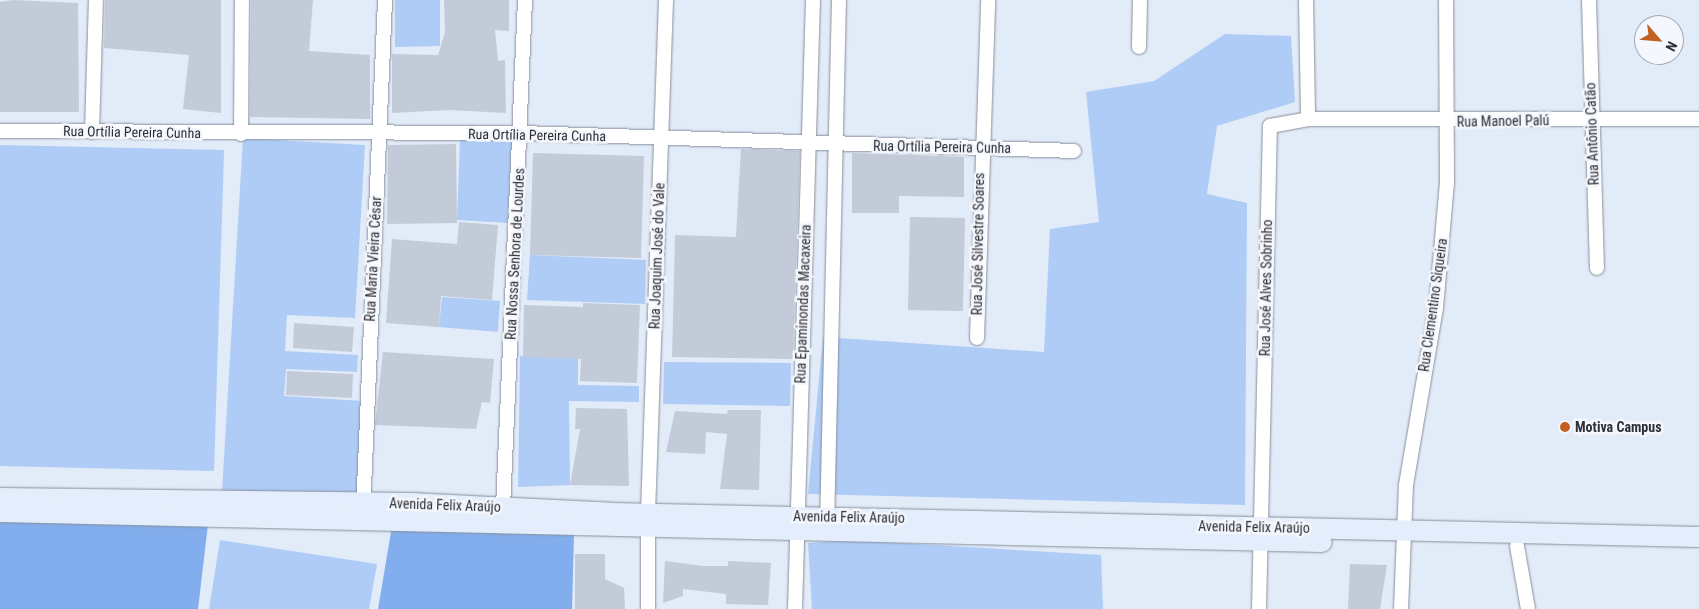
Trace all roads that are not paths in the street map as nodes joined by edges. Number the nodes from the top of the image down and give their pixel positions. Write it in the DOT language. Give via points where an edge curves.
graph roads {
  1 [pos="96,0"];
  2 [pos="242,0"];
  3 [pos="385,0"];
  4 [pos="525,0"];
  5 [pos="666,0"];
  6 [pos="813,0"];
  7 [pos="839,0"];
  8 [pos="988,0"];
  9 [pos="1140,0"];
  10 [pos="1306,0"];
  11 [pos="1446,0"];
  12 [pos="1589,0"];
  13 [pos="1139,47"];
  14 [pos="1699,119"];
  15 [pos="1308,120"];
  16 [pos="1590,120"];
  17 [pos="1448,122"];
  18 [pos="0,131"];
  19 [pos="92,132"];
  20 [pos="521,133"];
  21 [pos="241,134"];
  22 [pos="379,135"];
  23 [pos="662,139"];
  24 [pos="808,144"];
  25 [pos="833,145"];
  26 [pos="980,148"];
  27 [pos="1074,150"];
  28 [pos="1597,268"];
  29 [pos="976,338"];
  30 [pos="0,498"];
  31 [pos="503,508"];
  32 [pos="363,510"];
  33 [pos="0,512"];
  34 [pos="648,520"];
  35 [pos="796,523"];
  36 [pos="827,524"];
  37 [pos="1262,534"];
  38 [pos="1404,537"];
  39 [pos="1699,537"];
  40 [pos="1517,546"];
  41 [pos="1699,550"];
  42 [pos="648,609"];
  43 [pos="795,609"];
  44 [pos="1259,609"];
  45 [pos="1401,609"];
  46 [pos="1528,609"];
  1 -- 19 [label="street"];
  2 -- 21 [label="street"];
  3 -- 22 [label="street, Rua Maria Vieira César"];
  4 -- 20 [label="street, Rua Nossa Senhora de Lourdes"];
  5 -- 23 [label="street, Rua Joaquim José do Vale"];
  6 -- 24 [label="street, Rua Epaminondas Macaxeira"];
  7 -- 25 [label="street, Rua Epaminondas Macaxeira"];
  8 -- 26 [label="street, Rua José Silvestre Soares"];
  9 -- 13 [label="street"];
  10 -- 15 [label="street"];
  11 -- 17 [label="street, Rua Clementino Siqueira"];
  12 -- 16 [label="street, Rua Antônio Catão"];
  14 -- 16 [label="street, Rua Manoel Palú"];
  15 -- 17 [label="street, Rua Manoel Palú"];
  15 -- 37 [label="street, Rua José Alves Sobrinho" via="1276,122 1267,132"];
  16 -- 17 [label="street, Rua Manoel Palú"];
  16 -- 28 [label="street, Rua Antônio Catão"];
  17 -- 38 [label="street, Rua Clementino Siqueira" via="1436,308 1412,448"];
  18 -- 19 [label="street, Rua Ortília Pereira Cunha"];
  19 -- 21 [label="street, Rua Ortília Pereira Cunha"];
  20 -- 22 [label="street, Rua Ortília Pereira Cunha"];
  20 -- 23 [label="street, Rua Ortília Pereira Cunha"];
  20 -- 31 [label="street, Rua Nossa Senhora de Lourdes"];
  21 -- 22 [label="street, Rua Ortília Pereira Cunha"];
  22 -- 32 [label="street, Rua Maria Vieira César"];
  23 -- 24 [label="street, Rua Ortília Pereira Cunha"];
  23 -- 34 [label="street, Rua Joaquim José do Vale"];
  24 -- 25 [label="street, Rua Ortília Pereira Cunha"];
  24 -- 35 [label="street, Rua Epaminondas Macaxeira"];
  25 -- 26 [label="street, Rua Ortília Pereira Cunha"];
  25 -- 36 [label="street, Rua Epaminondas Macaxeira"];
  26 -- 27 [label="street, Rua Ortília Pereira Cunha"];
  26 -- 29 [label="street, Rua José Silvestre Soares"];
  30 -- 32 [label="main road, Avenida Felix Araújo"];
  31 -- 32 [label="main road, Avenida Felix Araújo"];
  31 -- 34 [label="main road, Avenida Felix Araújo"];
  32 -- 33 [label="main road, Avenida Felix Araújo"];
  32 -- 34 [label="main road, Avenida Felix Araújo"];
  34 -- 35 [label="main road, Avenida Felix Araújo"];
  34 -- 42 [label="street, Rua Joaquim José do Vale"];
  35 -- 36 [label="main road, Avenida Felix Araújo"];
  35 -- 43 [label="street, Rua Epaminondas Macaxeira"];
  36 -- 37 [label="main road, Avenida Felix Araújo"];
  37 -- 38 [label="main road, Avenida Felix Araújo"];
  37 -- 44 [label="street, Rua José Alves Sobrinho"];
  38 -- 39 [label="main road, Avenida Felix Araújo"];
  38 -- 40 [label="main road, Avenida Felix Araújo"];
  38 -- 45 [label="street, Rua Clementino Siqueira"];
  40 -- 41 [label="main road, Avenida Felix Araújo"];
  40 -- 46 [label="street"];
}
